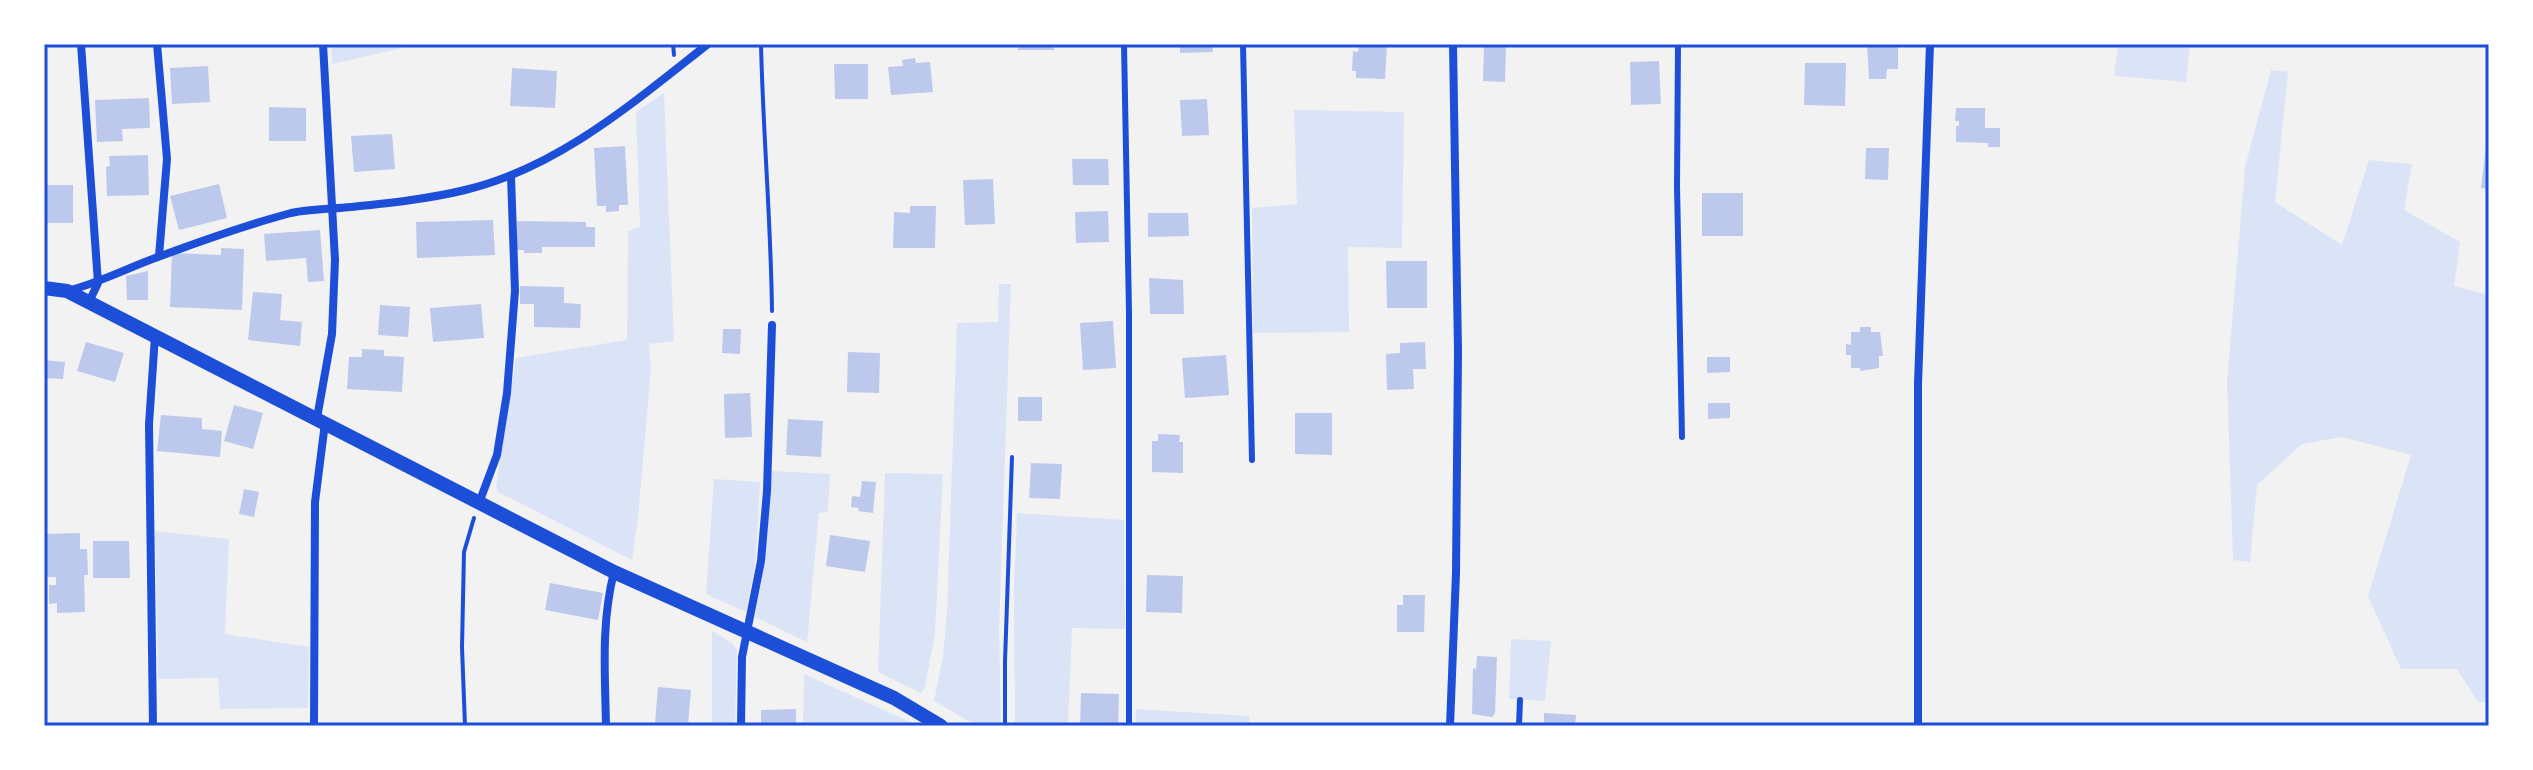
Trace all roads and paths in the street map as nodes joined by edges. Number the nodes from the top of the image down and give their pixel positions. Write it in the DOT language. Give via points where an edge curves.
graph roads {
  1 [pos="81,44"];
  2 [pos="157,44"];
  3 [pos="323,44"];
  4 [pos="708,44"];
  5 [pos="761,44"];
  6 [pos="1124,44"];
  7 [pos="1243,44"];
  8 [pos="1453,44"];
  9 [pos="1678,44"];
  10 [pos="1930,44"];
  11 [pos="511,177"];
  12 [pos="331,209"];
  13 [pos="159,256"];
  14 [pos="98,283"];
  15 [pos="44,288"];
  16 [pos="67,291"];
  17 [pos="89,302"];
  18 [pos="772,325"];
  19 [pos="155,336"];
  20 [pos="321,420"];
  21 [pos="1682,437"];
  22 [pos="1012,457"];
  23 [pos="1252,460"];
  24 [pos="479,503"];
  25 [pos="614,572"];
  26 [pos="747,631"];
  27 [pos="1520,700"];
  28 [pos="153,726"];
  29 [pos="314,726"];
  30 [pos="465,726"];
  31 [pos="606,726"];
  32 [pos="741,726"];
  33 [pos="941,726"];
  34 [pos="1005,726"];
  35 [pos="1129,726"];
  36 [pos="1450,726"];
  37 [pos="1519,726"];
  38 [pos="1918,726"];
  1 -- 14 [label="street"];
  2 -- 13 [label="street" via="167,159"];
  3 -- 12 [label="street"];
  4 -- 11 [label="street" via="573,144"];
  5 -- 18 [label="path"];
  6 -- 35 [label="lane"];
  7 -- 23 [label="lane"];
  8 -- 36 [label="street" via="1458,351"];
  9 -- 21 [label="lane"];
  10 -- 38 [label="street" via="1918,384"];
  11 -- 12 [label="street" via="464,190"];
  11 -- 24 [label="street" via="515,291 507,393 497,455"];
  12 -- 13 [label="street" via="284,215"];
  12 -- 20 [label="street" via="332,334"];
  13 -- 14 [label="street"];
  14 -- 16 [label="street"];
  14 -- 17 [label="street"];
  15 -- 16 [label="street"];
  16 -- 17 [label="street"];
  17 -- 19 [label="street"];
  18 -- 26 [label="street" via="767,491"];
  19 -- 20 [label="street"];
  19 -- 28 [label="street" via="149,424"];
  20 -- 24 [label="street"];
  20 -- 29 [label="street" via="315,502"];
  22 -- 34 [label="path"];
  24 -- 25 [label="street"];
  24 -- 30 [label="path" via="464,552"];
  25 -- 26 [label="street"];
  25 -- 31 [label="street" via="604,637"];
  26 -- 32 [label="street"];
  26 -- 33 [label="street" via="894,698"];
  27 -- 37 [label="lane"];
}
